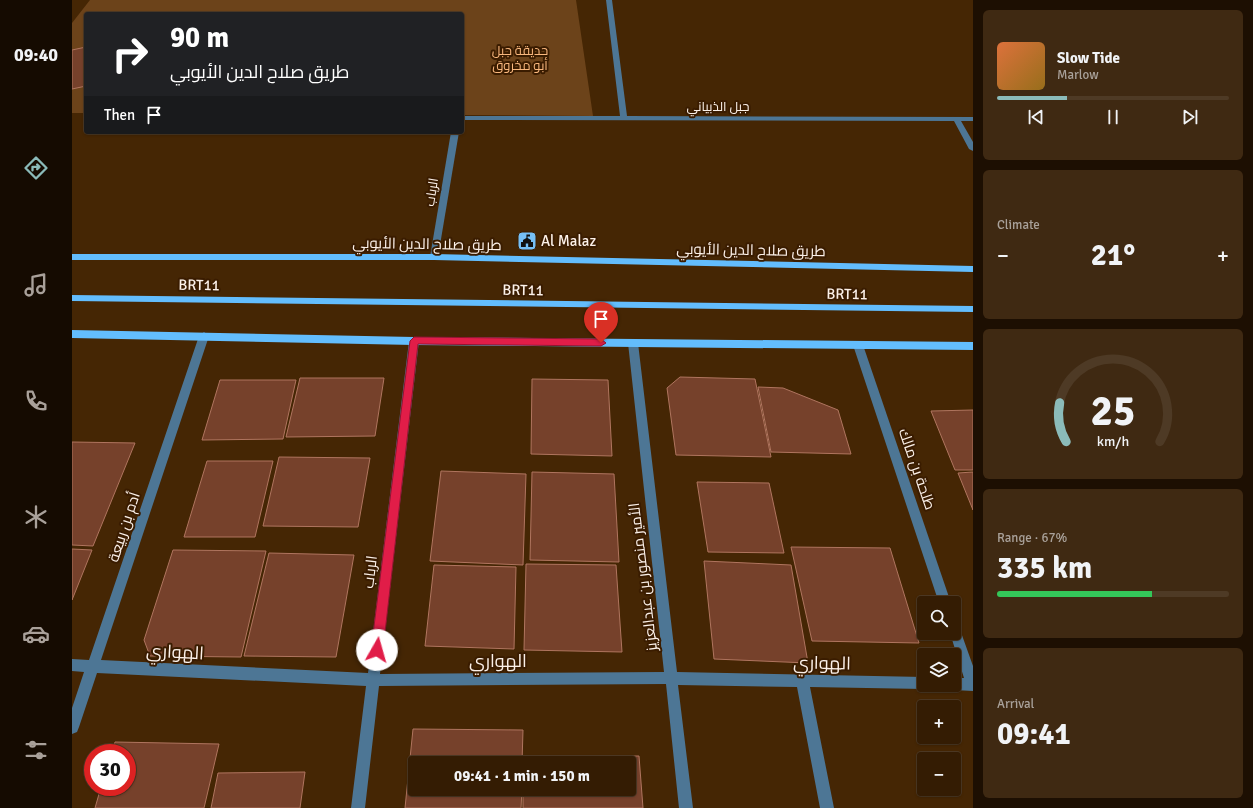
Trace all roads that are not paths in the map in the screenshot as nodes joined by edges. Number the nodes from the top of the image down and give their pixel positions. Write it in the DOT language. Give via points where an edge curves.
graph roads {
  1 [pos="609,0"];
  2 [pos="464,118"];
  3 [pos="624,118"];
  4 [pos="956,119"];
  5 [pos="973,119"];
  6 [pos="455,134"];
  7 [pos="973,149"];
  8 [pos="72,257"];
  9 [pos="434,257"];
  10 [pos="973,269"];
  11 [pos="72,298"];
  12 [pos="973,309"];
  13 [pos="72,334"];
  14 [pos="204,336"];
  15 [pos="414,341"];
  16 [pos="633,343"];
  17 [pos="858,345"];
  18 [pos="973,346"];
  19 [pos="944,596"];
  20 [pos="958,640"];
  21 [pos="72,665"];
  22 [pos="94,665"];
  23 [pos="671,678"];
  24 [pos="374,680"];
  25 [pos="802,681"];
  26 [pos="917,684"];
  27 [pos="961,684"];
  28 [pos="973,685"];
  29 [pos="72,727"];
  30 [pos="358,808"];
  31 [pos="686,808"];
  32 [pos="827,808"];
  1 -- 3 [label="street"];
  2 -- 3 [label="street, جبل الذبياني"];
  3 -- 4 [label="street, جبل الذبياني"];
  4 -- 5 [label="street, جبل الذبياني"];
  4 -- 7 [label="street"];
  6 -- 9 [label="street, الرباب"];
  8 -- 9 [label="main road, طريق صلاح الدين الأيوبي"];
  9 -- 10 [label="main road, طريق صلاح الدين الأيوبي"];
  11 -- 12 [label="main road, BRT11"];
  13 -- 14 [label="main road"];
  14 -- 15 [label="main road"];
  14 -- 22 [label="street, أدم بن ربيعة"];
  15 -- 16 [label="main road"];
  15 -- 24 [label="street, الرباب"];
  16 -- 17 [label="main road"];
  16 -- 23 [label="street, الأمير منصور بن عبدالعزيز"];
  17 -- 18 [label="main road"];
  17 -- 19 [label="street, طلحة بن مالك"];
  20 -- 28 [label="street"];
  21 -- 22 [label="street, الهواري"];
  22 -- 24 [label="street, الهواري"];
  22 -- 29 [label="street, أدم بن ربيعة"];
  23 -- 24 [label="street, الهواري"];
  23 -- 25 [label="street, الهواري"];
  23 -- 31 [label="street, الأمير منصور بن عبدالعزيز"];
  24 -- 30 [label="street, الرباب"];
  25 -- 26 [label="street, الهواري"];
  25 -- 32 [label="street"];
  27 -- 28 [label="street"];
}
